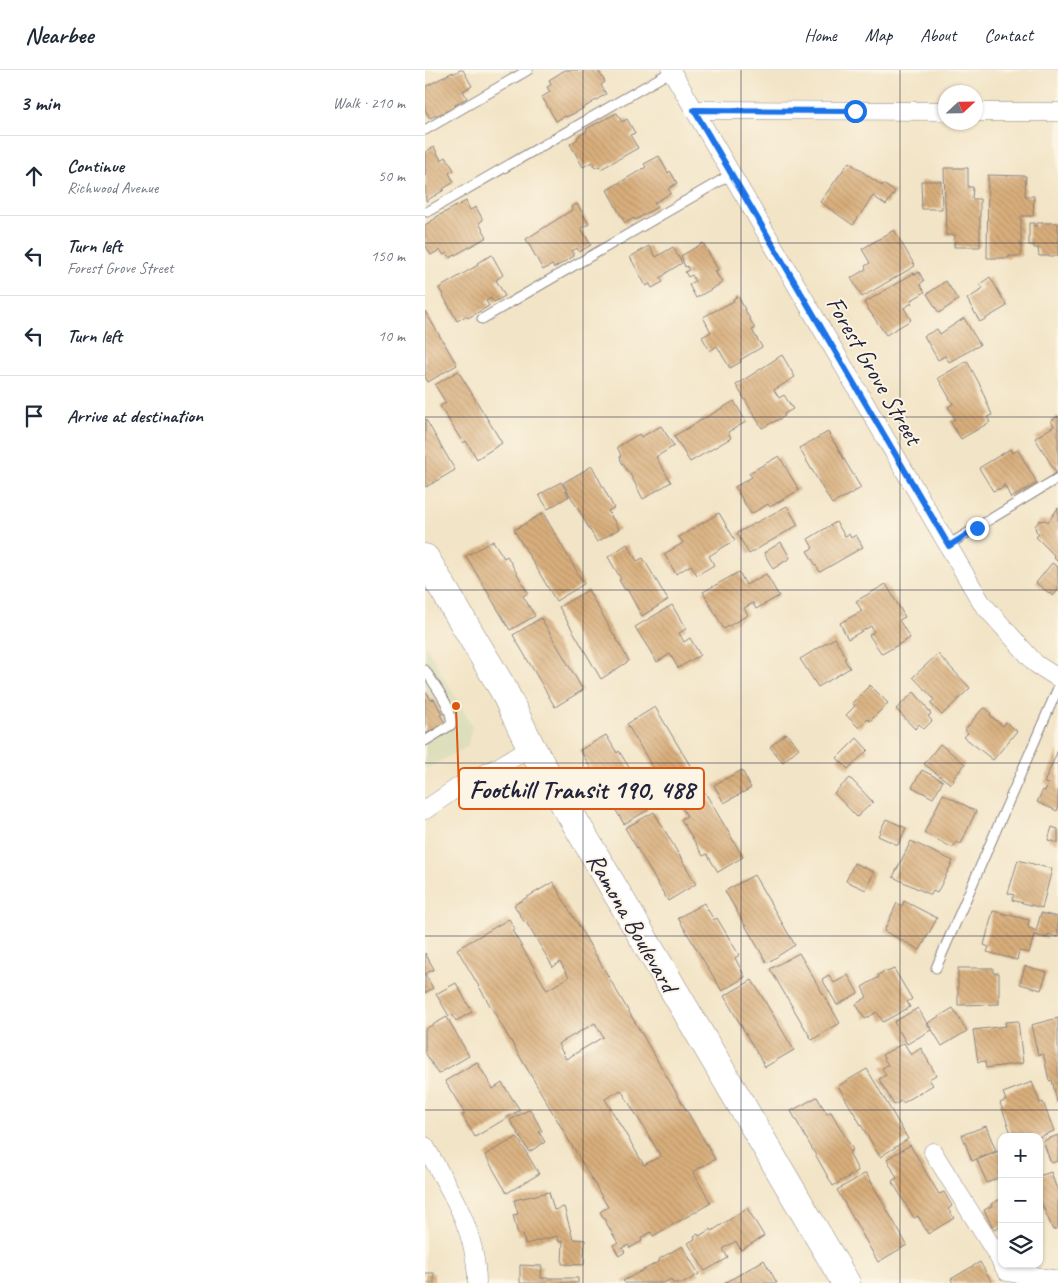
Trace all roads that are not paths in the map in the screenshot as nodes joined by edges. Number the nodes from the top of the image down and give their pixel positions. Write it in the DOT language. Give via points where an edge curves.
graph roads {
  1 [pos="528,70"];
  2 [pos="671,71"];
  3 [pos="694,110"];
  4 [pos="938,111"];
  5 [pos="983,112"];
  6 [pos="1058,112"];
  7 [pos="425,130"];
  8 [pos="732,174"];
  9 [pos="427,212"];
  10 [pos="482,319"];
  11 [pos="1058,478"];
  12 [pos="949,546"];
  13 [pos="425,558"];
  14 [pos="425,670"];
  15 [pos="1058,678"];
  16 [pos="1058,688"];
  17 [pos="425,741"];
  18 [pos="531,747"];
  19 [pos="425,810"];
  20 [pos="935,968"];
  21 [pos="425,1146"];
  22 [pos="933,1152"];
  23 [pos="998,1258"];
  24 [pos="1004,1268"];
  25 [pos="1058,1280"];
  26 [pos="477,1283"];
  27 [pos="845,1283"];
  1 -- 7 [label="lane"];
  2 -- 3 [label="street, Forest Grove Street"];
  2 -- 9 [label="lane"];
  3 -- 4 [label="street"];
  3 -- 8 [label="street, Forest Grove Street"];
  5 -- 6 [label="street"];
  8 -- 10 [label="lane"];
  8 -- 12 [label="street, Forest Grove Street"];
  11 -- 12 [label="lane"];
  12 -- 15 [label="street, Forest Grove Street" via="981,602 1036,664"];
  13 -- 18 [label="main road, Ramona Boulevard" via="503,689"];
  14 -- 17 [label="lane" via="452,718 451,725"];
  16 -- 20 [label="lane"];
  18 -- 19 [label="street" via="461,785"];
  18 -- 27 [label="main road, Ramona Boulevard"];
  21 -- 26 [label="street" via="461,1211 473,1250"];
  22 -- 23 [label="street"];
  24 -- 25 [label="street" via="1007,1272"];
}
